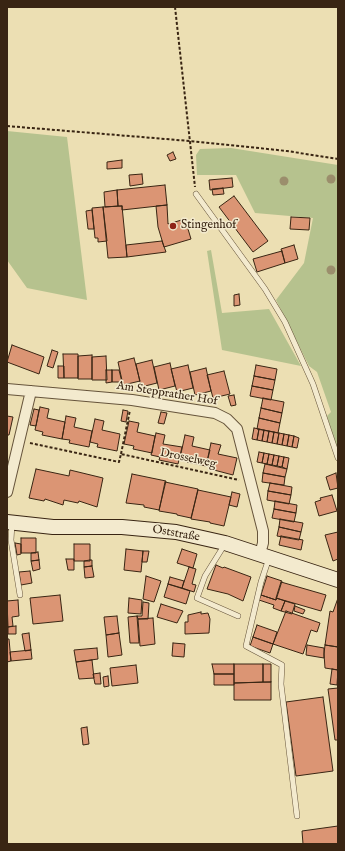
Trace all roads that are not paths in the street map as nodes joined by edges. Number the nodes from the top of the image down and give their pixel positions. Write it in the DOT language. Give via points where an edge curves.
graph roads {
  1 [pos="196,194"];
  2 [pos="7,389"];
  3 [pos="31,392"];
  4 [pos="338,458"];
  5 [pos="7,492"];
  6 [pos="9,523"];
  7 [pos="225,543"];
  8 [pos="265,556"];
  9 [pos="338,580"];
  10 [pos="20,595"];
  11 [pos="238,616"];
  12 [pos="297,816"];
  1 -- 4 [label="lane" via="265,289 285,322 313,384"];
  2 -- 3 [label="street, Am Stepprather Hof"];
  3 -- 5 [label="street"];
  3 -- 8 [label="street, Am Stepprather Hof" via="132,400 215,413 227,419 237,429 264,537"];
  6 -- 7 [label="street, Oststraße" via="149,529"];
  6 -- 10 [label="lane"];
  7 -- 8 [label="street, Oststraße"];
  7 -- 11 [label="lane" via="205,576 197,598"];
  8 -- 9 [label="street, Oststraße"];
  8 -- 12 [label="lane" via="246,646 282,665 281,684"];
}
